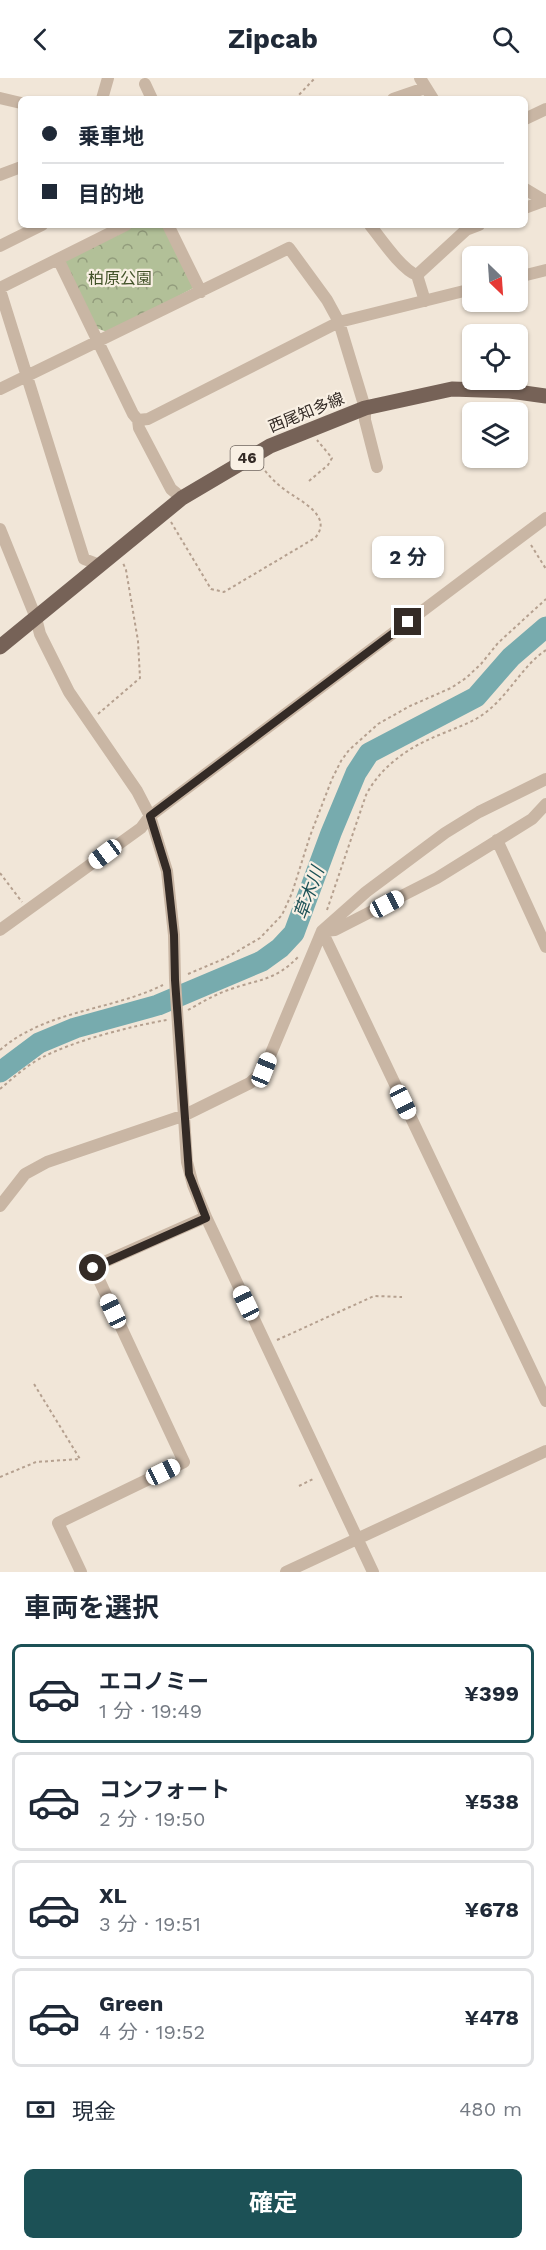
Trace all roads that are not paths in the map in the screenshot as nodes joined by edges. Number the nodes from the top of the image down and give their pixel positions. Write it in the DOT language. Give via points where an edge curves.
graph roads {
  1 [pos="108,78"];
  2 [pos="422,83"];
  3 [pos="145,84"];
  4 [pos="103,96"];
  5 [pos="151,96"];
  6 [pos="398,96"];
  7 [pos="431,96"];
  8 [pos="0,98"];
  9 [pos="18,102"];
  10 [pos="546,109"];
  11 [pos="528,118"];
  12 [pos="18,168"];
  13 [pos="0,175"];
  14 [pos="528,191"];
  15 [pos="546,201"];
  16 [pos="528,207"];
  17 [pos="36,228"];
  18 [pos="120,228"];
  19 [pos="169,228"];
  20 [pos="372,228"];
  21 [pos="466,228"];
  22 [pos="0,246"];
  23 [pos="58,259"];
  24 [pos="546,270"];
  25 [pos="528,274"];
  26 [pos="417,275"];
  27 [pos="0,289"];
  28 [pos="201,292"];
  29 [pos="462,292"];
  30 [pos="425,301"];
  31 [pos="339,322"];
  32 [pos="98,343"];
  33 [pos="27,376"];
  34 [pos="0,389"];
  35 [pos="546,396"];
  36 [pos="364,408"];
  37 [pos="138,420"];
  38 [pos="378,467"];
  39 [pos="182,498"];
  40 [pos="546,518"];
  41 [pos="0,529"];
  42 [pos="100,565"];
  43 [pos="36,618"];
  44 [pos="0,647"];
  45 [pos="546,779"];
  46 [pos="546,804"];
  47 [pos="150,816"];
  48 [pos="496,840"];
  49 [pos="0,930"];
  50 [pos="321,931"];
  51 [pos="546,947"];
  52 [pos="185,1115"];
  53 [pos="0,1206"];
  54 [pos="206,1218"];
  55 [pos="546,1401"];
  56 [pos="546,1450"];
  57 [pos="358,1538"];
  58 [pos="81,1572"];
  59 [pos="286,1572"];
  60 [pos="374,1572"];
  1 -- 4 [label="street"];
  2 -- 6 [label="street"];
  2 -- 7 [label="street"];
  3 -- 5 [label="street"];
  8 -- 9 [label="street"];
  10 -- 11 [label="street"];
  12 -- 13 [label="street"];
  14 -- 15 [label="street"];
  15 -- 16 [label="street"];
  17 -- 22 [label="street"];
  18 -- 23 [label="street"];
  19 -- 28 [label="street"];
  20 -- 26 [label="street"];
  21 -- 26 [label="street"];
  23 -- 27 [label="street"];
  23 -- 32 [label="street"];
  24 -- 25 [label="street"];
  26 -- 30 [label="street"];
  27 -- 33 [label="street"];
  28 -- 31 [label="street" via="289,248"];
  28 -- 32 [label="street"];
  29 -- 30 [label="street"];
  30 -- 31 [label="street"];
  31 -- 36 [label="street"];
  31 -- 37 [label="street" via="148,419"];
  32 -- 33 [label="street"];
  32 -- 37 [label="street"];
  33 -- 34 [label="street"];
  33 -- 42 [label="street" via="84,559"];
  35 -- 36 [label="main road, 西尾知多線 / 46" via="452,389"];
  36 -- 38 [label="street"];
  36 -- 39 [label="main road, 西尾知多線 / 46" via="255,454"];
  37 -- 39 [label="street" via="171,489"];
  39 -- 42 [label="main road, 西尾知多線 / 46"];
  40 -- 47 [label="street"];
  41 -- 43 [label="street"];
  42 -- 43 [label="main road, 西尾知多線 / 46"];
  43 -- 44 [label="main road, 西尾知多線 / 46"];
  43 -- 47 [label="street" via="59,673 138,791"];
  45 -- 50 [label="street" via="445,833"];
  46 -- 48 [label="street" via="532,819"];
  47 -- 49 [label="street" via="141,828"];
  47 -- 52 [label="street" via="167,871"];
  48 -- 50 [label="street" via="437,878 370,913 335,930"];
  48 -- 51 [label="street"];
  50 -- 52 [label="street" via="264,1070 250,1083"];
  50 -- 55 [label="street"];
  52 -- 53 [label="street" via="47,1162 25,1174"];
  52 -- 54 [label="street" via="189,1174"];
  54 -- 57 [label="street"];
  54 -- 58 [label="street" via="93,1268 184,1462 58,1522"];
  56 -- 57 [label="street"];
  57 -- 59 [label="street"];
  57 -- 60 [label="street"];
}
